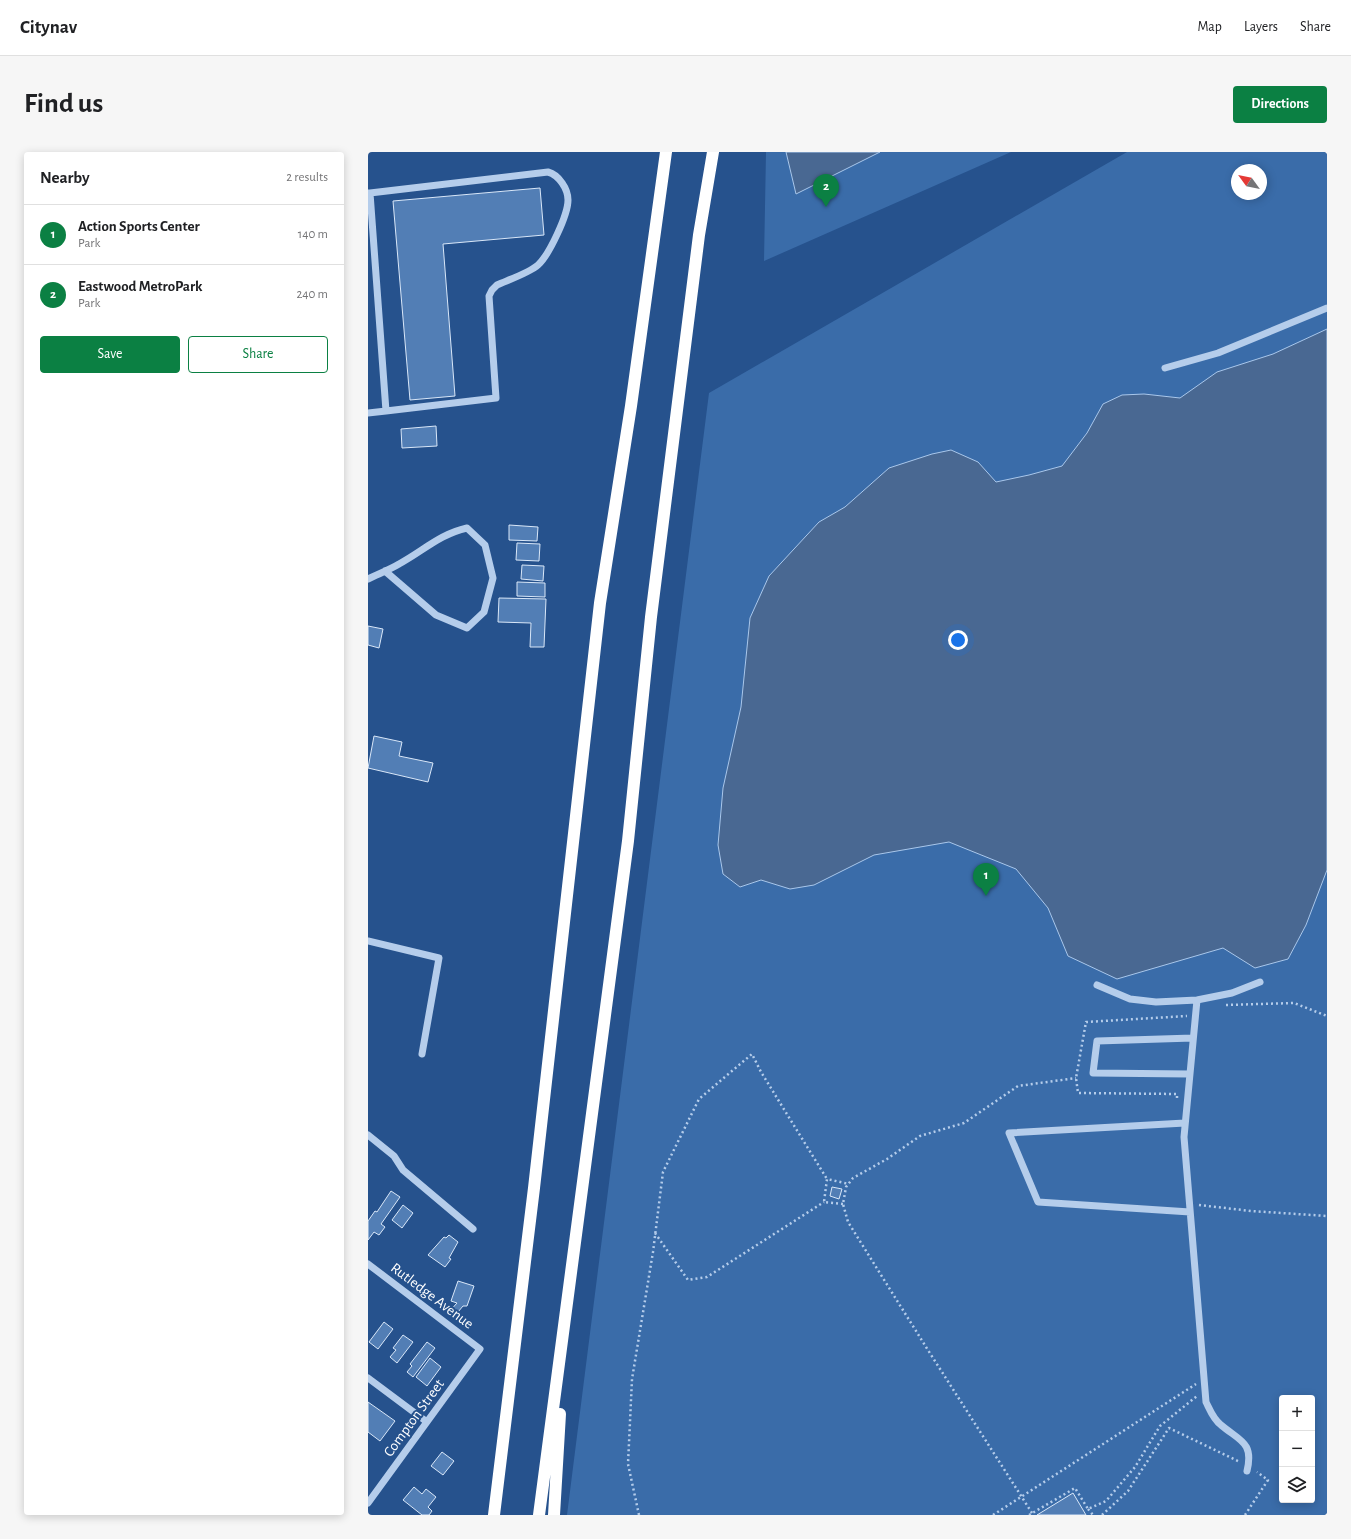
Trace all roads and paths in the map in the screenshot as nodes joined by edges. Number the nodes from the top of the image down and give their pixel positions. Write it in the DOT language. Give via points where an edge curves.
graph roads {
  1 [pos="666,152"];
  2 [pos="713,152"];
  3 [pos="369,193"];
  4 [pos="1327,308"];
  5 [pos="1165,368"];
  6 [pos="386,411"];
  7 [pos="368,413"];
  8 [pos="385,571"];
  9 [pos="368,579"];
  10 [pos="368,942"];
  11 [pos="1260,982"];
  12 [pos="1097,985"];
  13 [pos="1197,1000"];
  14 [pos="1220,1005"];
  15 [pos="1327,1016"];
  16 [pos="1193,1038"];
  17 [pos="422,1054"];
  18 [pos="1189,1074"];
  19 [pos="1176,1102"];
  20 [pos="1185,1123"];
  21 [pos="368,1135"];
  22 [pos="827,1179"];
  23 [pos="849,1184"];
  24 [pos="824,1202"];
  25 [pos="843,1204"];
  26 [pos="1198,1205"];
  27 [pos="1190,1212"];
  28 [pos="1327,1216"];
  29 [pos="474,1229"];
  30 [pos="655,1233"];
  31 [pos="368,1264"];
  32 [pos="565,1318"];
  33 [pos="480,1349"];
  34 [pos="368,1378"];
  35 [pos="1198,1389"];
  36 [pos="1200,1402"];
  37 [pos="427,1422"];
  38 [pos="1241,1457"];
  39 [pos="1250,1470"];
  40 [pos="1023,1498"];
  41 [pos="368,1503"];
  42 [pos="1088,1509"];
  43 [pos="1032,1512"];
  44 [pos="494,1515"];
  45 [pos="539,1515"];
  46 [pos="554,1515"];
  47 [pos="639,1515"];
  48 [pos="994,1515"];
  49 [pos="1029,1515"];
  50 [pos="1094,1515"];
  51 [pos="1102,1515"];
  52 [pos="1245,1515"];
  1 -- 44 [label="highway" via="600,603"];
  2 -- 32 [label="highway" via="699,235 651,617 628,842"];
  3 -- 6 [label="street"];
  3 -- 6 [label="street" via="548,172 562,184 568,199 563,220 546,256 537,266 497,285 489,296 496,398"];
  4 -- 5 [label="street" via="1218,353"];
  6 -- 7 [label="street"];
  8 -- 8 [label="street" via="454,530 467,528 485,545 493,578 484,612 467,628 436,615"];
  8 -- 9 [label="street"];
  10 -- 17 [label="street" via="439,958"];
  11 -- 13 [label="street" via="1232,993"];
  12 -- 13 [label="street" via="1130,999 1156,1002"];
  13 -- 16 [label="street"];
  14 -- 15 [label="path" via="1294,1003"];
  16 -- 18 [label="street"];
  16 -- 18 [label="street" via="1097,1041 1093,1073"];
  18 -- 20 [label="street"];
  19 -- 23 [label="path" via="1177,1094 1078,1093 1076,1078 1018,1086 964,1123 920,1136 853,1178"];
  20 -- 27 [label="street"];
  20 -- 27 [label="street" via="1008,1133 1038,1202"];
  21 -- 29 [label="street" via="394,1156 403,1170"];
  22 -- 23 [label="path"];
  22 -- 24 [label="path"];
  22 -- 30 [label="path" via="752,1054 699,1099 663,1172"];
  23 -- 25 [label="path" via="846,1187"];
  24 -- 25 [label="path"];
  24 -- 30 [label="path" via="707,1277 688,1280"];
  25 -- 40 [label="path" via="848,1222"];
  26 -- 28 [label="path"];
  27 -- 39 [label="street" via="1206,1402 1220,1425 1241,1438 1248,1449"];
  30 -- 47 [label="path" via="632,1379 629,1418 628,1464"];
  31 -- 33 [label="street, Rutledge Avenue"];
  32 -- 45 [label="highway"];
  32 -- 46 [label="highway"];
  33 -- 37 [label="street, Compton Street"];
  34 -- 37 [label="street"];
  35 -- 40 [label="path" via="1198,1383"];
  36 -- 42 [label="path" via="1199,1394 1160,1426 1135,1467 1106,1501"];
  37 -- 41 [label="street, Compton Street"];
  38 -- 51 [label="path" via="1241,1463 1169,1428 1128,1491"];
  39 -- 52 [label="path" via="1268,1480"];
  40 -- 43 [label="path"];
  40 -- 48 [label="path"];
  42 -- 43 [label="path" via="1075,1488"];
  42 -- 50 [label="path"];
  43 -- 49 [label="path"];
}
